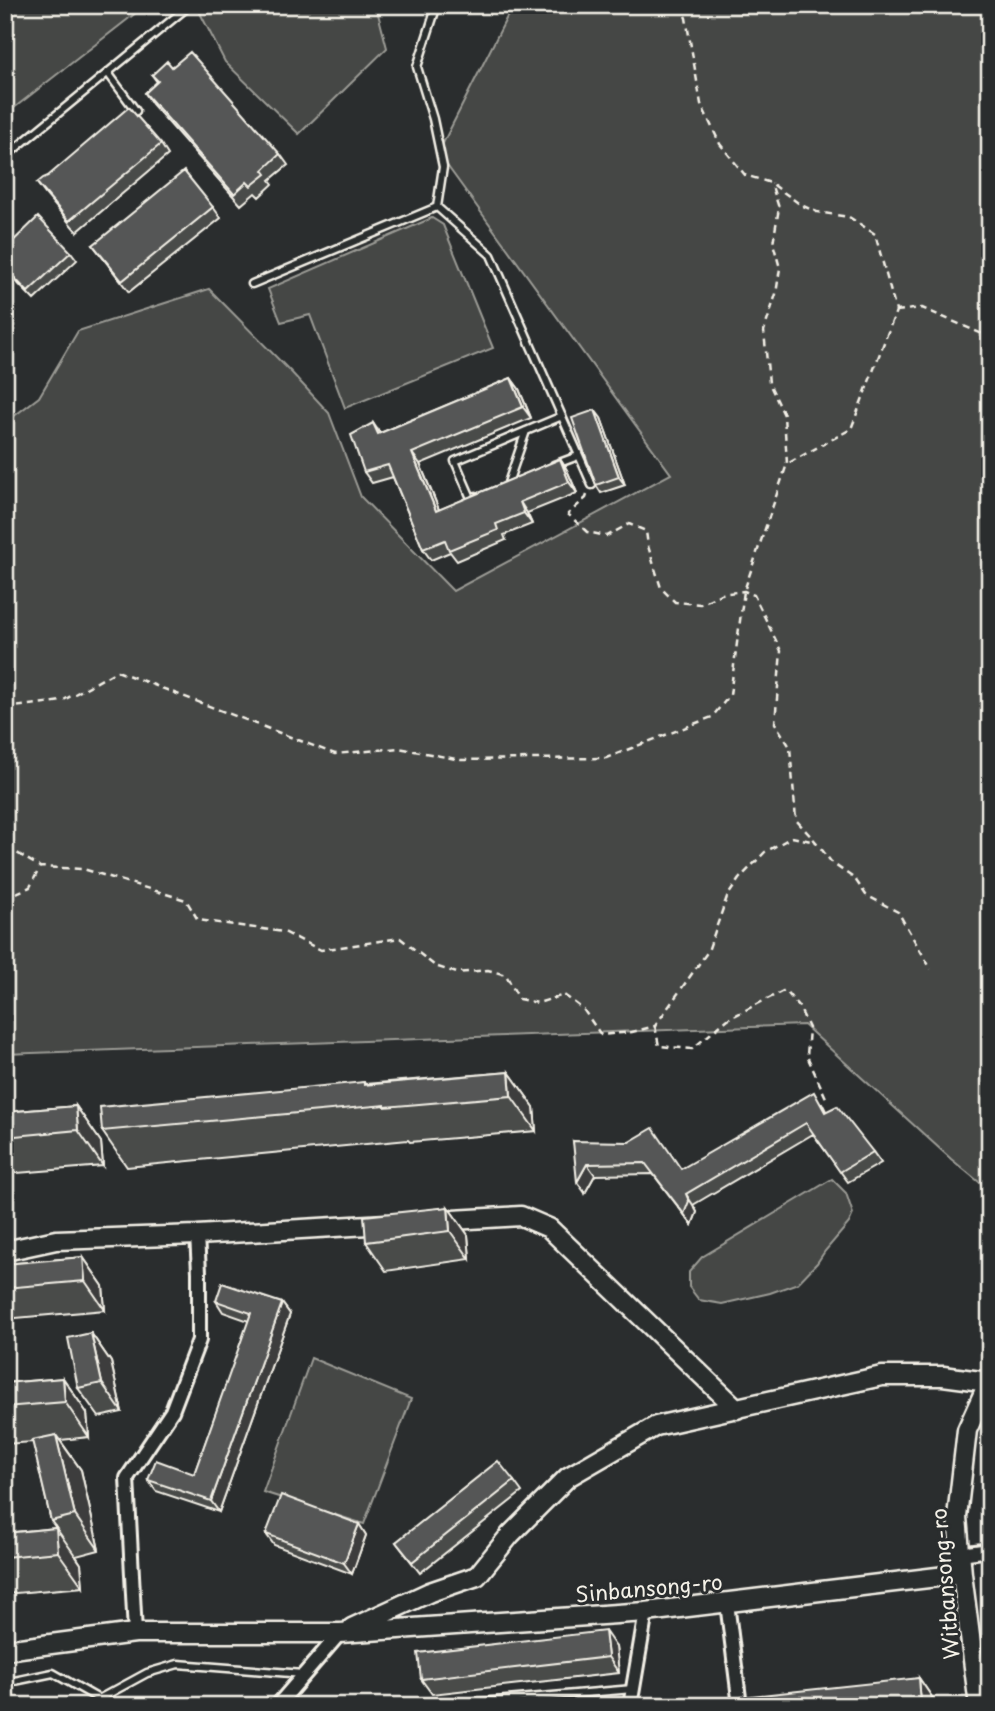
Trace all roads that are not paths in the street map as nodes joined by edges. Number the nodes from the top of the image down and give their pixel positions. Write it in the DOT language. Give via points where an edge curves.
graph roads {
  1 [pos="190,5"];
  2 [pos="437,5"];
  3 [pos="108,73"];
  4 [pos="125,120"];
  5 [pos="5,157"];
  6 [pos="437,206"];
  7 [pos="252,284"];
  8 [pos="562,416"];
  9 [pos="526,431"];
  10 [pos="578,456"];
  11 [pos="543,469"];
  12 [pos="520,478"];
  13 [pos="508,483"];
  14 [pos="592,485"];
  15 [pos="496,488"];
  16 [pos="483,493"];
  17 [pos="197,1235"];
  18 [pos="5,1251"];
  19 [pos="989,1380"];
  20 [pos="737,1409"];
  21 [pos="990,1550"];
  22 [pos="960,1554"];
  23 [pos="962,1574"];
  24 [pos="727,1603"];
  25 [pos="646,1612"];
  26 [pos="135,1633"];
  27 [pos="340,1633"];
  28 [pos="5,1650"];
  29 [pos="304,1674"];
  30 [pos="5,1683"];
  31 [pos="633,1689"];
  32 [pos="278,1706"];
  33 [pos="437,1706"];
  34 [pos="631,1706"];
  35 [pos="740,1706"];
  36 [pos="979,1706"];
  1 -- 3 [label="lane"];
  2 -- 6 [label="lane" via="417,67 443,167"];
  3 -- 4 [label="lane" via="136,111"];
  3 -- 5 [label="lane"];
  6 -- 7 [label="lane"];
  6 -- 8 [label="lane" via="491,255"];
  8 -- 9 [label="lane"];
  8 -- 10 [label="lane"];
  9 -- 13 [label="lane"];
  9 -- 16 [label="lane" via="455,461 471,498"];
  10 -- 11 [label="lane"];
  10 -- 14 [label="lane"];
  12 -- 13 [label="lane"];
  13 -- 15 [label="lane"];
  17 -- 18 [label="main road" via="55,1240"];
  17 -- 20 [label="main road" via="521,1216 550,1228"];
  17 -- 26 [label="street" via="199,1340 172,1411 127,1478"];
  19 -- 20 [label="main road, Sinbansong-ro" via="882,1376"];
  19 -- 22 [label="main road, Witbansong-ro" via="967,1430 957,1517"];
  20 -- 27 [label="main road, Sinbansong-ro" via="656,1426 568,1478 510,1535 477,1576 429,1592"];
  21 -- 22 [label="street"];
  22 -- 23 [label="main road, Witbansong-ro"];
  23 -- 24 [label="main road, Sinbansong-ro"];
  23 -- 36 [label="main road, Witbansong-ro"];
  24 -- 25 [label="main road, Sinbansong-ro"];
  24 -- 35 [label="street"];
  25 -- 27 [label="main road, Sinbansong-ro"];
  25 -- 31 [label="street"];
  26 -- 27 [label="main road, Sinbansong-ro"];
  26 -- 28 [label="main road, Sinbansong-ro"];
  27 -- 29 [label="street"];
  29 -- 30 [label="lane" via="178,1664 147,1673 99,1699 53,1673"];
  29 -- 32 [label="street"];
  31 -- 33 [label="lane"];
  31 -- 34 [label="street"];
}
